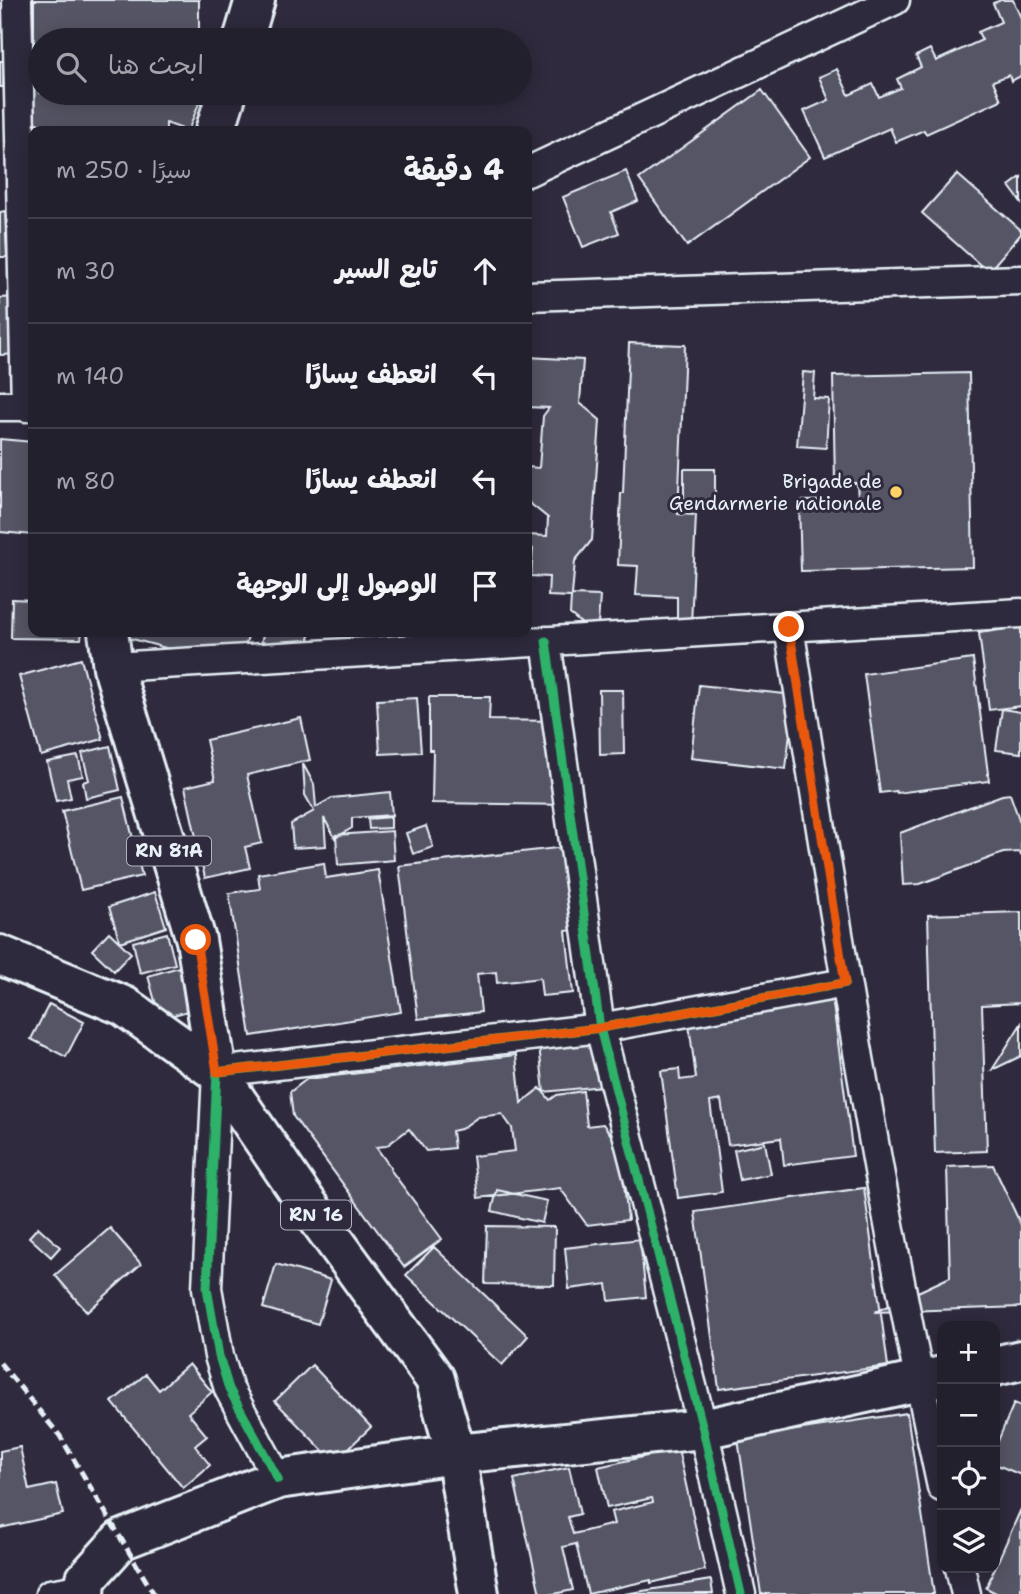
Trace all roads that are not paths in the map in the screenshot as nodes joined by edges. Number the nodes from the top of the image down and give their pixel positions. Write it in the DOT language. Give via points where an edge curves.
graph roads {
  1 [pos="17,0"];
  2 [pos="255,0"];
  3 [pos="895,0"];
  4 [pos="247,28"];
  5 [pos="223,105"];
  6 [pos="217,126"];
  7 [pos="532,170"];
  8 [pos="1021,280"];
  9 [pos="532,296"];
  10 [pos="20,406"];
  11 [pos="1021,612"];
  12 [pos="789,627"];
  13 [pos="546,641"];
  14 [pos="110,650"];
  15 [pos="0,955"];
  16 [pos="845,983"];
  17 [pos="600,1028"];
  18 [pos="217,1072"];
  19 [pos="1021,1360"];
  20 [pos="1000,1365"];
  21 [pos="930,1378"];
  22 [pos="703,1429"];
  23 [pos="938,1447"];
  24 [pos="456,1454"];
  25 [pos="278,1479"];
  26 [pos="961,1573"];
  27 [pos="73,1592"];
  28 [pos="479,1594"];
  29 [pos="741,1594"];
  30 [pos="966,1594"];
  1 -- 10 [label="street"];
  2 -- 4 [label="main road"];
  3 -- 7 [label="street"];
  5 -- 6 [label="main road"];
  8 -- 9 [label="street"];
  11 -- 12 [label="street"];
  12 -- 13 [label="street"];
  12 -- 16 [label="street"];
  13 -- 14 [label="street"];
  13 -- 17 [label="street"];
  14 -- 18 [label="main road, RN 81A" via="196,940"];
  15 -- 18 [label="main road, RN 16" via="124,1006"];
  16 -- 17 [label="street"];
  16 -- 21 [label="street"];
  17 -- 18 [label="street"];
  17 -- 22 [label="street"];
  18 -- 24 [label="main road, RN 16" via="435,1379"];
  18 -- 25 [label="street" via="207,1288 229,1389"];
  19 -- 20 [label="main road"];
  21 -- 22 [label="main road"];
  21 -- 23 [label="street"];
  22 -- 24 [label="main road"];
  22 -- 29 [label="street"];
  24 -- 25 [label="main road"];
  24 -- 28 [label="main road, RN 16"];
  25 -- 27 [label="main road" via="121,1540"];
  26 -- 30 [label="street"];
}
